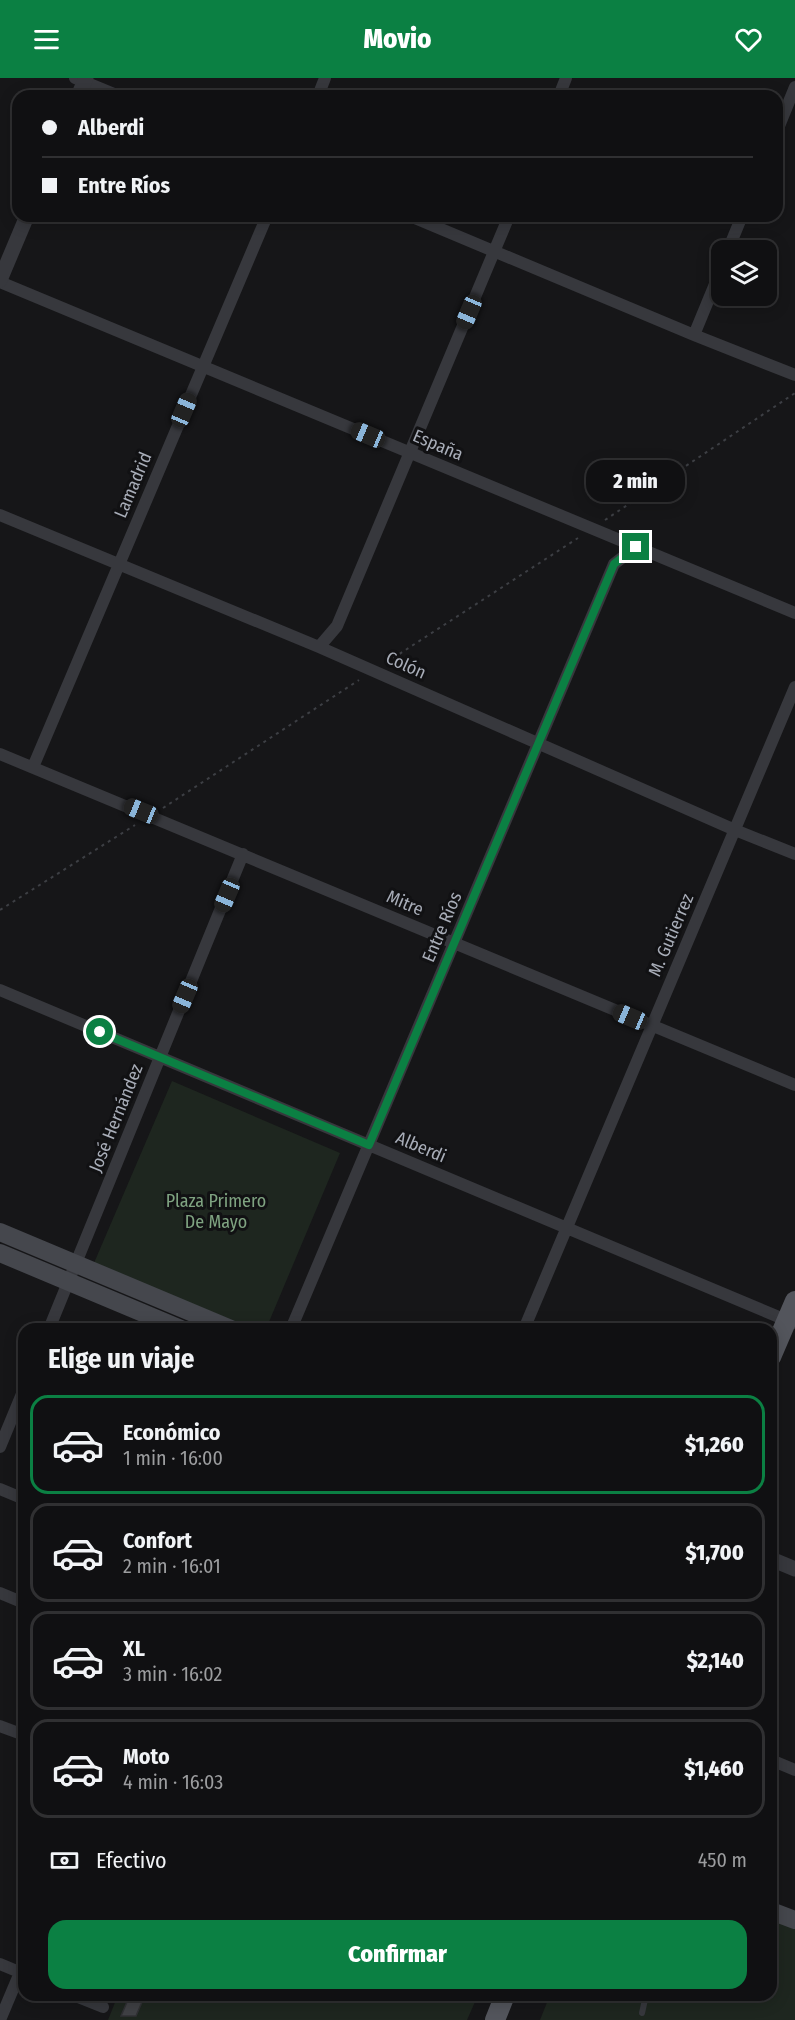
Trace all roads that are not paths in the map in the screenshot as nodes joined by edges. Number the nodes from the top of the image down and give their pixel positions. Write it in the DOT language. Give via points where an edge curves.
graph roads {
  1 [pos="81,83"];
  2 [pos="795,87"];
  3 [pos="101,90"];
  4 [pos="783,116"];
  5 [pos="25,222"];
  6 [pos="264,222"];
  7 [pos="424,222"];
  8 [pos="507,222"];
  9 [pos="740,222"];
  10 [pos="732,240"];
  11 [pos="495,252"];
  12 [pos="0,281"];
  13 [pos="711,294"];
  14 [pos="694,335"];
  15 [pos="202,366"];
  16 [pos="795,375"];
  17 [pos="409,452"];
  18 [pos="0,515"];
  19 [pos="636,547"];
  20 [pos="119,564"];
  21 [pos="795,613"];
  22 [pos="319,647"];
  23 [pos="795,687"];
  24 [pos="539,743"];
  25 [pos="0,754"];
  26 [pos="33,767"];
  27 [pos="735,830"];
  28 [pos="243,854"];
  29 [pos="795,854"];
  30 [pos="454,943"];
  31 [pos="0,990"];
  32 [pos="652,1026"];
  33 [pos="159,1057"];
  34 [pos="795,1085"];
  35 [pos="369,1145"];
  36 [pos="567,1228"];
  37 [pos="0,1232"];
  38 [pos="0,1253"];
  39 [pos="76,1264"];
  40 [pos="68,1282"];
  41 [pos="795,1301"];
  42 [pos="791,1322"];
  43 [pos="51,1323"];
  44 [pos="167,1323"];
  45 [pos="217,1323"];
  46 [pos="294,1323"];
  47 [pos="527,1323"];
  48 [pos="777,1346"];
  49 [pos="18,1404"];
  50 [pos="0,1447"];
  51 [pos="0,1489"];
  52 [pos="18,1496"];
  53 [pos="777,1562"];
  54 [pos="795,1569"];
  55 [pos="0,1593"];
  56 [pos="18,1600"];
  57 [pos="0,1726"];
  58 [pos="18,1734"];
  59 [pos="777,1762"];
  60 [pos="795,1770"];
  61 [pos="777,1913"];
  62 [pos="795,1920"];
  63 [pos="0,1964"];
  64 [pos="18,1969"];
  65 [pos="18,1981"];
  66 [pos="88,2001"];
  67 [pos="503,2001"];
  68 [pos="645,2001"];
  69 [pos="103,2007"];
  70 [pos="642,2013"];
  71 [pos="0,2020"];
  72 [pos="495,2020"];
  1 -- 3 [label="street"];
  2 -- 4 [label="street"];
  5 -- 12 [label="street"];
  6 -- 15 [label="street, Lamadrid"];
  7 -- 11 [label="street"];
  8 -- 11 [label="street"];
  9 -- 10 [label="street"];
  11 -- 14 [label="street"];
  11 -- 17 [label="street"];
  12 -- 15 [label="street, España"];
  13 -- 14 [label="street"];
  14 -- 16 [label="street"];
  15 -- 17 [label="street, España"];
  15 -- 20 [label="street, Lamadrid"];
  17 -- 19 [label="street, España"];
  17 -- 22 [label="street" via="337,626"];
  18 -- 20 [label="street, Colón"];
  19 -- 21 [label="street, España"];
  19 -- 24 [label="street, Entre Ríos" via="614,564"];
  20 -- 22 [label="street, Colón"];
  20 -- 26 [label="street, Lamadrid"];
  22 -- 24 [label="street, Colón"];
  23 -- 27 [label="street, M. Gutierrez"];
  24 -- 27 [label="street, Colón"];
  24 -- 30 [label="street, Entre Ríos"];
  25 -- 26 [label="street, Mitre"];
  26 -- 28 [label="street, Mitre"];
  27 -- 29 [label="street, Colón"];
  27 -- 32 [label="street, M. Gutierrez"];
  28 -- 30 [label="street, Mitre"];
  28 -- 33 [label="street, José Hernández"];
  30 -- 32 [label="street, Mitre"];
  30 -- 35 [label="street, Entre Ríos"];
  31 -- 33 [label="street, Alberdi"];
  32 -- 34 [label="street, Mitre"];
  32 -- 36 [label="street, M. Gutierrez"];
  33 -- 35 [label="street, Alberdi"];
  33 -- 39 [label="street, José Hernández"];
  35 -- 36 [label="street, Alberdi"];
  35 -- 46 [label="street, Entre Ríos"];
  36 -- 42 [label="street, Alberdi"];
  36 -- 47 [label="street, M. Gutierrez"];
  37 -- 39 [label="main road"];
  38 -- 40 [label="main road"];
  39 -- 40 [label="street, José Hernández"];
  39 -- 45 [label="main road"];
  40 -- 43 [label="street, José Hernández"];
  40 -- 44 [label="main road"];
  41 -- 42 [label="main road"];
  42 -- 48 [label="main road"];
  49 -- 50 [label="street"];
  51 -- 52 [label="street"];
  53 -- 54 [label="street"];
  55 -- 56 [label="street"];
  57 -- 58 [label="street"];
  59 -- 60 [label="street"];
  61 -- 62 [label="main road"];
  63 -- 64 [label="street"];
  65 -- 71 [label="street"];
  66 -- 69 [label="street"];
  67 -- 72 [label="main road"];
  68 -- 70 [label="lane"];
}
